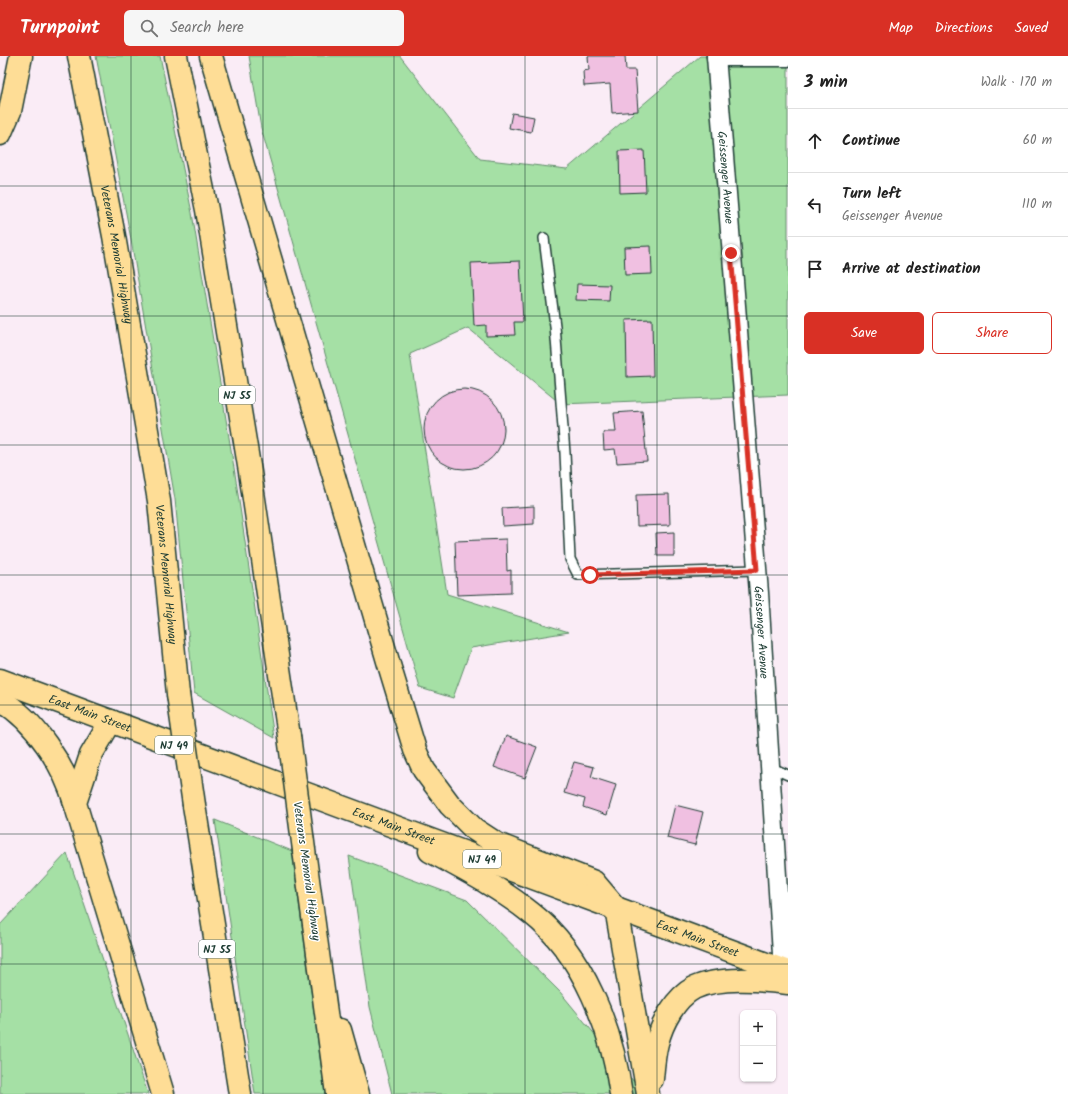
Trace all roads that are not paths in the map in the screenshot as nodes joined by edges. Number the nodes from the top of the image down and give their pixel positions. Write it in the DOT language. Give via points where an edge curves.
graph roads {
  1 [pos="21,56"];
  2 [pos="80,56"];
  3 [pos="176,56"];
  4 [pos="212,56"];
  5 [pos="716,56"];
  6 [pos="788,57"];
  7 [pos="0,134"];
  8 [pos="544,238"];
  9 [pos="757,570"];
  10 [pos="0,680"];
  11 [pos="0,700"];
  12 [pos="111,721"];
  13 [pos="770,768"];
  14 [pos="788,775"];
  15 [pos="76,803"];
  16 [pos="349,809"];
  17 [pos="616,908"];
  18 [pos="316,942"];
  19 [pos="786,975"];
  20 [pos="163,1094"];
  21 [pos="240,1094"];
  22 [pos="337,1094"];
  23 [pos="358,1094"];
  24 [pos="621,1094"];
  25 [pos="649,1094"];
  1 -- 7 [label="main road" via="10,111"];
  2 -- 21 [label="main road, Veterans Memorial Highway / NJ 55, bridge" via="114,236 159,502 178,694"];
  3 -- 18 [label="main road, Veterans Memorial Highway / NJ 55, bridge" via="207,210 250,472"];
  4 -- 17 [label="main road" via="388,661 415,750 424,770 450,804 474,829 497,844 594,882"];
  5 -- 6 [label="street"];
  5 -- 9 [label="street, Geissenger Avenue"];
  8 -- 9 [label="lane" via="555,326 570,559 578,575"];
  9 -- 13 [label="street, Geissenger Avenue"];
  10 -- 12 [label="main road, East Main Street / NJ 49"];
  11 -- 15 [label="main road" via="23,718 59,762"];
  12 -- 15 [label="main road" via="91,755"];
  12 -- 16 [label="main road, East Main Street / NJ 49"];
  13 -- 14 [label="lane"];
  13 -- 19 [label="street, Geissenger Avenue"];
  15 -- 20 [label="main road"];
  16 -- 17 [label="main road, East Main Street / NJ 49"];
  16 -- 24 [label="main road" via="493,885 546,925 576,965 596,1004 613,1050"];
  17 -- 19 [label="main road, East Main Street / NJ 49"];
  17 -- 25 [label="main road"];
  18 -- 22 [label="main road, Veterans Memorial Highway / NJ 55"];
  18 -- 23 [label="main road"];
  19 -- 25 [label="main road" via="762,981 710,984 694,989 681,998 671,1010 657,1042"];
}
